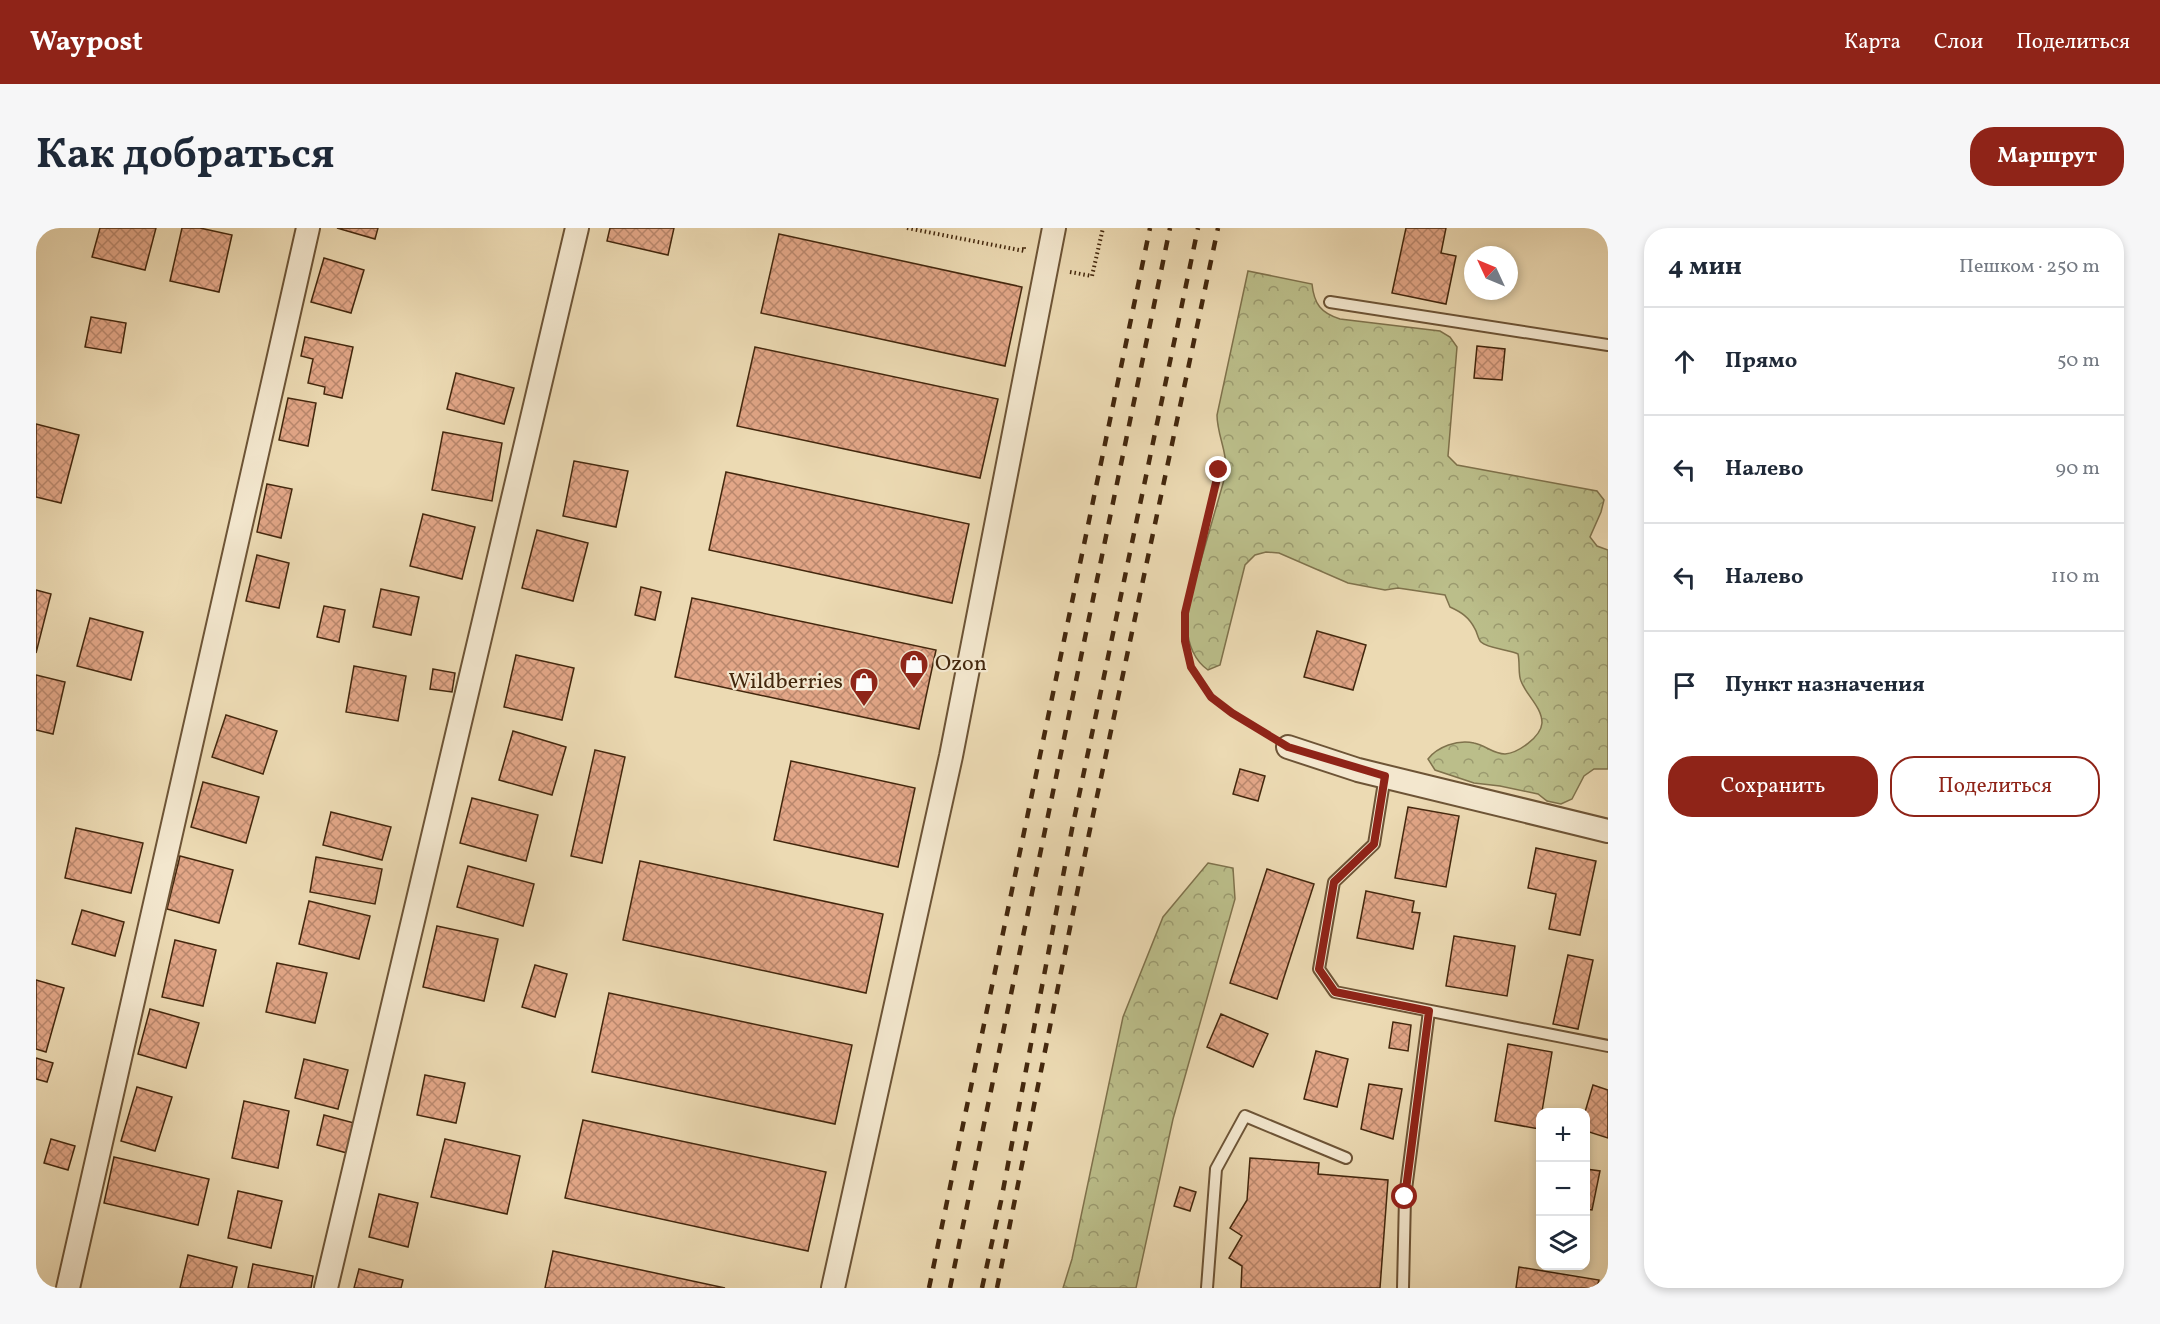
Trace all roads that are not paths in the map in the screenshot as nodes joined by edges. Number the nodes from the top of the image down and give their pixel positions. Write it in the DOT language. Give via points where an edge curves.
graph roads {
  1 [pos="308,228"];
  2 [pos="577,228"];
  3 [pos="1054,228"];
  4 [pos="1330,302"];
  5 [pos="1608,345"];
  6 [pos="1288,747"];
  7 [pos="1385,776"];
  8 [pos="1608,831"];
  9 [pos="1429,1011"];
  10 [pos="1608,1046"];
  11 [pos="1346,1158"];
  12 [pos="68,1288"];
  13 [pos="326,1288"];
  14 [pos="833,1288"];
  15 [pos="1207,1288"];
  16 [pos="1403,1288"];
  1 -- 12 [label="street"];
  2 -- 13 [label="street"];
  3 -- 14 [label="street" via="951,756"];
  4 -- 5 [label="lane"];
  6 -- 7 [label="street"];
  7 -- 8 [label="street"];
  7 -- 9 [label="lane" via="1374,844 1334,882 1319,969 1335,992"];
  9 -- 10 [label="lane"];
  9 -- 16 [label="lane" via="1405,1197"];
  11 -- 15 [label="lane" via="1245,1116 1216,1169"];
}
